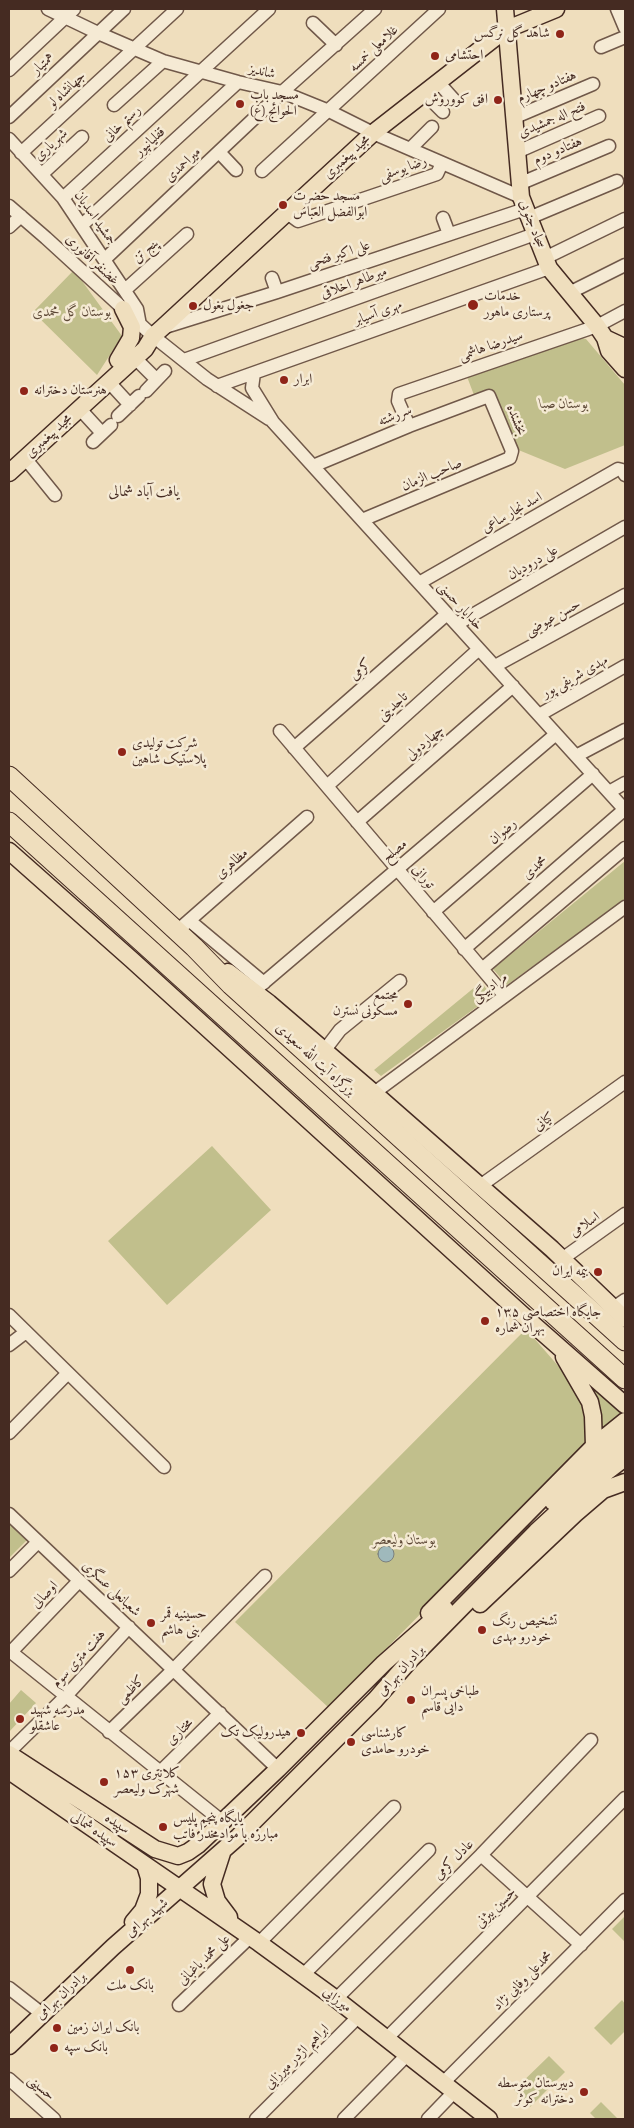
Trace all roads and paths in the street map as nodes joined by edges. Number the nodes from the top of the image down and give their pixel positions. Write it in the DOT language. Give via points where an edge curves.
graph roads {
  1 [pos="48,9"];
  2 [pos="124,9"];
  3 [pos="177,9"];
  4 [pos="269,9"];
  5 [pos="375,9"];
  6 [pos="439,9"];
  7 [pos="505,9"];
  8 [pos="556,9"];
  9 [pos="617,9"];
  10 [pos="70,13"];
  11 [pos="529,20"];
  12 [pos="313,23"];
  13 [pos="625,28"];
  14 [pos="506,30"];
  15 [pos="98,33"];
  16 [pos="625,37"];
  17 [pos="336,45"];
  18 [pos="601,47"];
  19 [pos="134,49"];
  20 [pos="508,58"];
  21 [pos="164,61"];
  22 [pos="9,70"];
  23 [pos="201,72"];
  24 [pos="238,82"];
  25 [pos="438,82"];
  26 [pos="593,84"];
  27 [pos="282,92"];
  28 [pos="424,93"];
  29 [pos="455,100"];
  30 [pos="114,105"];
  31 [pos="329,111"];
  32 [pos="443,112"];
  33 [pos="599,116"];
  34 [pos="9,117"];
  35 [pos="514,118"];
  36 [pos="432,127"];
  37 [pos="373,133"];
  38 [pos="82,137"];
  39 [pos="13,146"];
  40 [pos="609,146"];
  41 [pos="410,149"];
  42 [pos="219,152"];
  43 [pos="516,152"];
  44 [pos="442,163"];
  45 [pos="236,170"];
  46 [pos="262,171"];
  47 [pos="42,174"];
  48 [pos="617,181"];
  49 [pos="63,198"];
  50 [pos="523,202"];
  51 [pos="9,206"];
  52 [pos="287,213"];
  53 [pos="21,216"];
  54 [pos="442,218"];
  55 [pos="625,219"];
  56 [pos="82,225"];
  57 [pos="9,227"];
  58 [pos="187,234"];
  59 [pos="449,234"];
  60 [pos="535,234"];
  61 [pos="105,259"];
  62 [pos="547,263"];
  63 [pos="625,265"];
  64 [pos="272,278"];
  65 [pos="125,290"];
  66 [pos="277,292"];
  67 [pos="569,293"];
  68 [pos="124,309"];
  69 [pos="625,312"];
  70 [pos="140,324"];
  71 [pos="158,332"];
  72 [pos="614,342"];
  73 [pos="135,358"];
  74 [pos="118,360"];
  75 [pos="184,360"];
  76 [pos="625,369"];
  77 [pos="254,373"];
  78 [pos="108,382"];
  79 [pos="217,386"];
  80 [pos="489,396"];
  81 [pos="139,398"];
  82 [pos="79,408"];
  83 [pos="273,422"];
  84 [pos="409,426"];
  85 [pos="511,456"];
  86 [pos="17,459"];
  87 [pos="313,466"];
  88 [pos="623,472"];
  89 [pos="9,474"];
  90 [pos="55,495"];
  91 [pos="362,520"];
  92 [pos="625,527"];
  93 [pos="419,583"];
  94 [pos="625,595"];
  95 [pos="447,614"];
  96 [pos="457,624"];
  97 [pos="480,649"];
  98 [pos="495,666"];
  99 [pos="625,666"];
  100 [pos="512,686"];
  101 [pos="539,715"];
  102 [pos="625,730"];
  103 [pos="280,731"];
  104 [pos="556,734"];
  105 [pos="294,748"];
  106 [pos="576,756"];
  107 [pos="593,774"];
  108 [pos="9,776"];
  109 [pos="625,783"];
  110 [pos="326,786"];
  111 [pos="609,792"];
  112 [pos="625,810"];
  113 [pos="307,817"];
  114 [pos="9,822"];
  115 [pos="357,822"];
  116 [pos="625,848"];
  117 [pos="9,851"];
  118 [pos="16,865"];
  119 [pos="397,869"];
  120 [pos="625,907"];
  121 [pos="433,912"];
  122 [pos="183,926"];
  123 [pos="194,947"];
  124 [pos="464,948"];
  125 [pos="482,969"];
  126 [pos="400,981"];
  127 [pos="259,987"];
  128 [pos="505,996"];
  129 [pos="324,1051"];
  130 [pos="625,1082"];
  131 [pos="374,1094"];
  132 [pos="480,1186"];
  133 [pos="625,1214"];
  134 [pos="562,1259"];
  135 [pos="619,1304"];
  136 [pos="9,1315"];
  137 [pos="625,1319"];
  138 [pos="26,1332"];
  139 [pos="625,1341"];
  140 [pos="9,1345"];
  141 [pos="557,1345"];
  142 [pos="68,1373"];
  143 [pos="625,1379"];
  144 [pos="625,1405"];
  145 [pos="625,1421"];
  146 [pos="9,1433"];
  147 [pos="625,1439"];
  148 [pos="594,1446"];
  149 [pos="625,1458"];
  150 [pos="164,1467"];
  151 [pos="625,1474"];
  152 [pos="625,1482"];
  153 [pos="604,1490"];
  154 [pos="9,1514"];
  155 [pos="38,1542"];
  156 [pos="9,1572"];
  157 [pos="264,1576"];
  158 [pos="79,1581"];
  159 [pos="128,1627"];
  160 [pos="384,1664"];
  161 [pos="174,1669"];
  162 [pos="66,1696"];
  163 [pos="375,1700"];
  164 [pos="220,1713"];
  165 [pos="109,1732"];
  166 [pos="591,1740"];
  167 [pos="9,1752"];
  168 [pos="278,1770"];
  169 [pos="9,1771"];
  170 [pos="160,1772"];
  171 [pos="33,1779"];
  172 [pos="625,1798"];
  173 [pos="394,1807"];
  174 [pos="220,1824"];
  175 [pos="227,1847"];
  176 [pos="429,1850"];
  177 [pos="178,1856"];
  178 [pos="481,1856"];
  179 [pos="146,1865"];
  180 [pos="180,1889"];
  181 [pos="528,1898"];
  182 [pos="625,1900"];
  183 [pos="237,1927"];
  184 [pos="255,1940"];
  185 [pos="581,1945"];
  186 [pos="113,1947"];
  187 [pos="303,1975"];
  188 [pos="9,1988"];
  189 [pos="336,1999"];
  190 [pos="179,2005"];
  191 [pos="41,2013"];
  192 [pos="358,2017"];
  193 [pos="386,2039"];
  194 [pos="9,2046"];
  195 [pos="407,2055"];
  196 [pos="9,2080"];
  197 [pos="448,2088"];
  198 [pos="54,2119"];
  199 [pos="256,2119"];
  200 [pos="344,2119"];
  201 [pos="428,2119"];
  202 [pos="489,2119"];
  1 -- 10 [label="street, شاندیز"];
  2 -- 15 [label="street, همتیار"];
  3 -- 19 [label="street, جهانشاه لو"];
  4 -- 23 [label="street, رستم خانی"];
  5 -- 17 [label="street, میراحمدی"];
  6 -- 31 [label="street, غلامعلی خمسه"];
  7 -- 14 [label="main road, سجاد جنوبی"];
  8 -- 11 [label="main road, مجید پیغمبری"];
  9 -- 13 [label="street"];
  10 -- 15 [label="street, شاندیز"];
  10 -- 22 [label="street"];
  11 -- 14 [label="main road, مجید پیغمبری"];
  11 -- 20 [label="main road"];
  12 -- 17 [label="street"];
  14 -- 20 [label="main road, سجاد جنوبی"];
  14 -- 25 [label="main road, مجید پیغمبری"];
  15 -- 19 [label="street, شاندیز"];
  15 -- 34 [label="street, همتیار"];
  16 -- 18 [label="street"];
  17 -- 27 [label="street, میراحمدی"];
  19 -- 21 [label="street, شاندیز"];
  19 -- 39 [label="street, جهانشاه لو"];
  20 -- 35 [label="main road, سجاد جنوبی"];
  21 -- 23 [label="street, شاندیز"];
  21 -- 30 [label="street"];
  23 -- 24 [label="street, شاندیز"];
  23 -- 49 [label="street, رستم خانی"];
  24 -- 27 [label="street, شاندیز"];
  24 -- 56 [label="street, قفلیانپور"];
  25 -- 28 [label="main road, مجید پیغمبری"];
  25 -- 29 [label="street"];
  26 -- 35 [label="street, هفتادو چهارم"];
  27 -- 31 [label="street, شاندیز"];
  27 -- 42 [label="street, میراحمدی"];
  28 -- 32 [label="street"];
  28 -- 37 [label="main road, مجید پیغمبری"];
  31 -- 37 [label="street, شاندیز"];
  31 -- 46 [label="street, غلامعلی خمسه"];
  33 -- 43 [label="street, فتح اله جمشیدی"];
  35 -- 43 [label="main road, سجاد جنوبی"];
  36 -- 41 [label="street"];
  37 -- 41 [label="street, شاندیز"];
  37 -- 52 [label="main road, مجید پیغمبری"];
  38 -- 47 [label="street, شهریاری"];
  39 -- 47 [label="street, جمشید اسدیان"];
  40 -- 50 [label="street, هفتادو دوم"];
  41 -- 44 [label="street, شاندیز"];
  42 -- 45 [label="street"];
  42 -- 61 [label="street, میراحمدی"];
  43 -- 50 [label="main road, سجاد جنوبی"];
  44 -- 50 [label="street, شاندیز"];
  44 -- 52 [label="street, رضا یوسفی" via="437,174 298,221"];
  47 -- 49 [label="street, جمشید اسدیان"];
  48 -- 50 [label="street"];
  49 -- 56 [label="street, جمشید اسدیان"];
  50 -- 59 [label="street, علی اکبر فتحی"];
  50 -- 60 [label="main road, سجاد جنوبی"];
  51 -- 53 [label="street, غضنفر آقانوری"];
  52 -- 71 [label="main road, مجید پیغمبری"];
  53 -- 57 [label="street"];
  53 -- 68 [label="street, غضنفر آقانوری"];
  54 -- 59 [label="street"];
  55 -- 62 [label="street, مهری آسیابر"];
  56 -- 61 [label="street, جمشید اسدیان"];
  58 -- 65 [label="street, پنج تن"];
  59 -- 66 [label="street, علی اکبر فتحی"];
  60 -- 62 [label="main road, سجاد جنوبی"];
  60 -- 75 [label="street, میرطاهر اخلاقی"];
  61 -- 65 [label="street, جمشید اسدیان"];
  62 -- 67 [label="main road, سجاد جنوبی"];
  62 -- 77 [label="street, مهری آسیابر"];
  63 -- 67 [label="street"];
  64 -- 66 [label="street"];
  65 -- 70 [label="street, جمشید اسدیان" via="137,309"];
  66 -- 71 [label="street, علی اکبر فتحی"];
  67 -- 72 [label="main road, سجاد جنوبی"];
  68 -- 70 [label="street, غضنفر آقانوری"];
  68 -- 74 [label="main road" via="132,327 131,338"];
  69 -- 72 [label="street, سیدرضا هاشمی"];
  70 -- 71 [label="street, غضنفر آقانوری"];
  71 -- 73 [label="main road, مجید پیغمبری"];
  71 -- 74 [label="main road, مجید پیغمبری" via="139,341"];
  71 -- 75 [label="street, خدایار حسنی"];
  72 -- 76 [label="main road, سجاد جنوبی"];
  72 -- 84 [label="street, سیدرضا هاشمی" via="400,394 397,397"];
  73 -- 78 [label="main road, مجید پیغمبری"];
  73 -- 81 [label="street" via="161,375"];
  74 -- 86 [label="main road, مجید پیغمبری"];
  75 -- 79 [label="street, خدایار حسنی"];
  77 -- 79 [label="street, مهری آسیابر"];
  77 -- 83 [label="street, خدایار حسنی" via="252,388"];
  78 -- 81 [label="street"];
  78 -- 82 [label="main road, مجید پیغمبری"];
  79 -- 83 [label="street, خدایار حسنی"];
  80 -- 84 [label="street, سررشته"];
  80 -- 85 [label="street, بخشنده" via="512,451"];
  81 -- 82 [label="street" via="106,429"];
  82 -- 86 [label="main road, مجید پیغمبری"];
  83 -- 87 [label="street, خدایار حسنی"];
  84 -- 87 [label="street, سررشته"];
  85 -- 91 [label="street, صاحب الزمان"];
  86 -- 89 [label="main road, مجید پیغمبری"];
  86 -- 90 [label="street"];
  87 -- 91 [label="street, خدایار حسنی"];
  88 -- 93 [label="street, اسد نجار ساعی"];
  91 -- 93 [label="street, خدایار حسنی"];
  92 -- 96 [label="street, علی درودیان"];
  93 -- 95 [label="street, خدایار حسنی"];
  94 -- 98 [label="street, حسن عیوضی"];
  95 -- 96 [label="street, خدایار حسنی"];
  95 -- 105 [label="street, کرمی"];
  96 -- 97 [label="street, خدایار حسنی"];
  97 -- 98 [label="street, خدایار حسنی"];
  97 -- 110 [label="street, تاجدینی"];
  98 -- 100 [label="street, خدایار حسنی"];
  99 -- 101 [label="street, مهدی شریفی پور"];
  100 -- 101 [label="street, خدایار حسنی"];
  100 -- 115 [label="street, چهاردولی"];
  101 -- 104 [label="street, خدایار حسنی"];
  102 -- 106 [label="street"];
  103 -- 105 [label="street, تورانی"];
  104 -- 106 [label="street, خدایار حسنی"];
  104 -- 119 [label="street, مصلح"];
  105 -- 110 [label="street, تورانی"];
  106 -- 107 [label="street, خدایار حسنی"];
  107 -- 111 [label="street, خدایار حسنی"];
  107 -- 121 [label="street, رضوان"];
  108 -- 122 [label="highway, بزرگراه آیت الله سعیدی"];
  109 -- 111 [label="street"];
  110 -- 115 [label="street, تورانی"];
  111 -- 112 [label="street, خدایار حسنی"];
  112 -- 124 [label="street, محمدی"];
  113 -- 122 [label="street, مظاهری"];
  114 -- 143 [label="highway, بزرگراه آیت الله سعیدی"];
  115 -- 119 [label="street, تورانی"];
  116 -- 125 [label="street, مرادبیگی"];
  117 -- 118 [label="main road"];
  118 -- 141 [label="main road"];
  119 -- 121 [label="street, تورانی"];
  119 -- 127 [label="street, مصلح"];
  120 -- 128 [label="street, مرادبیگی"];
  121 -- 124 [label="street, تورانی"];
  122 -- 123 [label="highway, بزرگراه آیت الله سعیدی"];
  122 -- 127 [label="street"];
  123 -- 127 [label="main road"];
  123 -- 139 [label="highway, بزرگراه آیت الله سعیدی" via="231,985"];
  124 -- 125 [label="street, تورانی"];
  125 -- 128 [label="street, تورانی"];
  126 -- 129 [label="street" via="340,1030"];
  127 -- 129 [label="main road"];
  128 -- 131 [label="street, مرادبیگی"];
  129 -- 131 [label="main road"];
  130 -- 132 [label="street, کیانی"];
  131 -- 132 [label="main road"];
  132 -- 134 [label="main road"];
  133 -- 134 [label="street, اسلامی"];
  134 -- 135 [label="main road"];
  135 -- 137 [label="main road"];
  136 -- 138 [label="street"];
  138 -- 140 [label="street"];
  138 -- 142 [label="street"];
  141 -- 144 [label="main road"];
  141 -- 148 [label="main road" via="590,1402"];
  142 -- 146 [label="street"];
  142 -- 150 [label="street"];
  145 -- 148 [label="main road"];
  147 -- 160 [label="main road, برادران بهرامی" via="566,1490"];
  148 -- 160 [label="main road" via="422,1619"];
  149 -- 163 [label="main road, برادران بهرامی" via="536,1532"];
  151 -- 153 [label="main road"];
  152 -- 153 [label="main road"];
  153 -- 163 [label="main road"];
  154 -- 155 [label="street, شعبانعلی عسگری"];
  155 -- 156 [label="street"];
  155 -- 158 [label="street, شعبانعلی عسگری"];
  157 -- 161 [label="street, کاظمی"];
  158 -- 159 [label="street, شعبانعلی عسگری"];
  158 -- 162 [label="street, اوصالی" via="11,1652"];
  159 -- 161 [label="street, شعبانعلی عسگری"];
  159 -- 162 [label="street, هفت متری سوم"];
  160 -- 168 [label="main road, برادران بهرامی"];
  161 -- 164 [label="street, شعبانعلی عسگری"];
  161 -- 165 [label="street, کاظمی"];
  162 -- 165 [label="street"];
  162 -- 167 [label="street, هفت متری سوم"];
  163 -- 175 [label="main road, برادران بهرامی"];
  164 -- 168 [label="street, شعبانعلی عسگری"];
  164 -- 170 [label="street, مختاری"];
  165 -- 170 [label="street"];
  166 -- 178 [label="street, عادل کرمی"];
  167 -- 171 [label="main road, سپیده"];
  168 -- 174 [label="main road, برادران بهرامی"];
  169 -- 171 [label="main road, سپیده شمالی"];
  170 -- 174 [label="street"];
  171 -- 177 [label="main road, سپیده" via="155,1848"];
  171 -- 179 [label="main road, سپیده شمالی"];
  172 -- 181 [label="street, حسین بیژنی"];
  173 -- 184 [label="street, علی محمد باغبانی"];
  174 -- 175 [label="main road" via="217,1846"];
  174 -- 177 [label="main road, برادران بهرامی" via="198,1845"];
  175 -- 180 [label="main road, برادران بهرامی"];
  175 -- 183 [label="main road" via="214,1873 213,1892"];
  176 -- 187 [label="street"];
  178 -- 181 [label="street"];
  178 -- 189 [label="street, عادل کرمی"];
  179 -- 180 [label="main road, سپیده شمالی"];
  179 -- 186 [label="main road" via="149,1894 143,1910"];
  180 -- 183 [label="main road, میرزایی"];
  180 -- 186 [label="main road, شهید بهرامی"];
  181 -- 185 [label="street"];
  181 -- 193 [label="street, حسین بیژنی"];
  182 -- 185 [label="street, محمدعلی وفایی نژاد"];
  183 -- 184 [label="main road, میرزایی"];
  184 -- 187 [label="main road, میرزایی"];
  184 -- 190 [label="street, علی محمد باغبانی"];
  185 -- 197 [label="street, محمدعلی وفایی نژاد"];
  186 -- 191 [label="main road, برادران بهرامی"];
  187 -- 189 [label="main road, میرزایی"];
  188 -- 191 [label="street"];
  189 -- 192 [label="main road, میرزایی"];
  191 -- 194 [label="main road, برادران بهرامی"];
  192 -- 193 [label="main road, میرزایی"];
  192 -- 199 [label="street, ابراهیم اژدر میرزایی"];
  193 -- 195 [label="main road, میرزایی"];
  195 -- 197 [label="main road, میرزایی"];
  195 -- 200 [label="street"];
  196 -- 198 [label="street, حسینی"];
  197 -- 201 [label="street, محمدعلی وفایی نژاد"];
  197 -- 202 [label="main road, میرزایی"];
}
